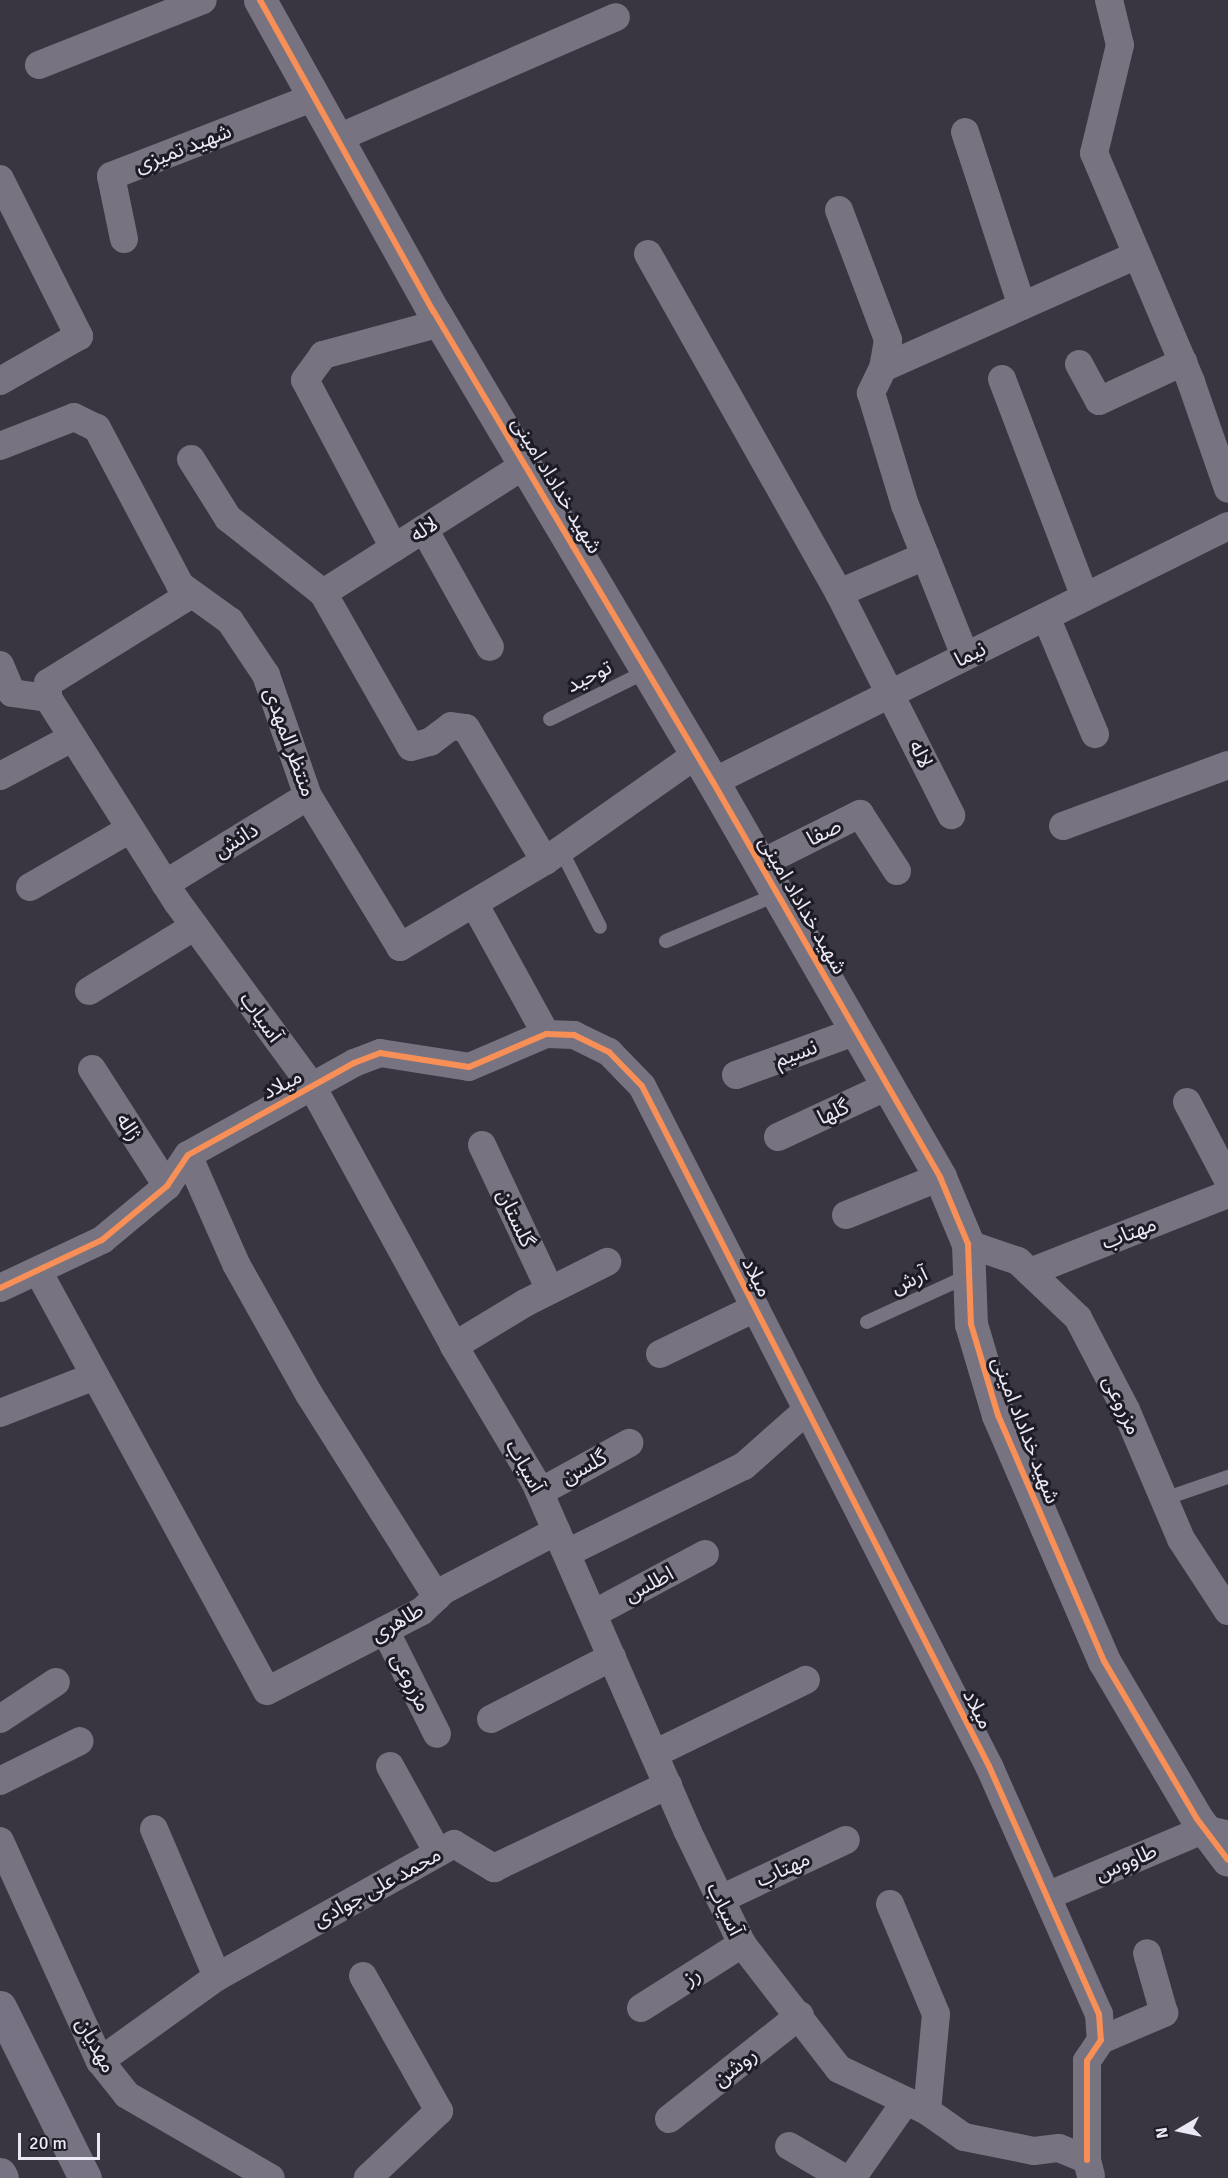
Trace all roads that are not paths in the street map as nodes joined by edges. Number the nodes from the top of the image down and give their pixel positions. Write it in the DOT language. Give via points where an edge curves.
graph roads {
  1 [pos="203,0"];
  2 [pos="260,0"];
  3 [pos="1109,0"];
  4 [pos="616,17"];
  5 [pos="39,65"];
  6 [pos="315,97"];
  7 [pos="965,132"];
  8 [pos="338,138"];
  9 [pos="0,179"];
  10 [pos="839,210"];
  11 [pos="124,239"];
  12 [pos="648,254"];
  13 [pos="1137,255"];
  14 [pos="1022,306"];
  15 [pos="441,323"];
  16 [pos="1183,362"];
  17 [pos="1079,364"];
  18 [pos="882,368"];
  19 [pos="1002,379"];
  20 [pos="0,381"];
  21 [pos="0,446"];
  22 [pos="191,459"];
  23 [pos="526,464"];
  24 [pos="1228,489"];
  25 [pos="1228,526"];
  26 [pos="424,529"];
  27 [pos="394,548"];
  28 [pos="925,556"];
  29 [pos="323,593"];
  30 [pos="839,593"];
  31 [pos="190,595"];
  32 [pos="1085,597"];
  33 [pos="1046,617"];
  34 [pos="490,647"];
  35 [pos="965,656"];
  36 [pos="0,665"];
  37 [pos="647,671"];
  38 [pos="892,693"];
  39 [pos="48,698"];
  40 [pos="550,718"];
  41 [pos="1095,734"];
  42 [pos="72,738"];
  43 [pos="1228,765"];
  44 [pos="705,768"];
  45 [pos="0,776"];
  46 [pos="308,796"];
  47 [pos="951,815"];
  48 [pos="1063,826"];
  49 [pos="130,829"];
  50 [pos="553,855"];
  51 [pos="760,864"];
  52 [pos="897,871"];
  53 [pos="165,884"];
  54 [pos="30,887"];
  55 [pos="778,894"];
  56 [pos="475,905"];
  57 [pos="195,926"];
  58 [pos="600,927"];
  59 [pos="666,941"];
  60 [pos="89,991"];
  61 [pos="856,1031"];
  62 [pos="546,1034"];
  63 [pos="92,1069"];
  64 [pos="736,1075"];
  65 [pos="888,1086"];
  66 [pos="313,1088"];
  67 [pos="1187,1102"];
  68 [pos="778,1137"];
  69 [pos="482,1145"];
  70 [pos="188,1155"];
  71 [pos="940,1177"];
  72 [pos="1228,1180"];
  73 [pos="167,1186"];
  74 [pos="1228,1194"];
  75 [pos="846,1215"];
  76 [pos="968,1260"];
  77 [pos="607,1262"];
  78 [pos="38,1271"];
  79 [pos="1030,1272"];
  80 [pos="0,1288"];
  81 [pos="550,1290"];
  82 [pos="755,1308"];
  83 [pos="867,1322"];
  84 [pos="454,1346"];
  85 [pos="660,1354"];
  86 [pos="95,1376"];
  87 [pos="806,1412"];
  88 [pos="0,1413"];
  89 [pos="629,1443"];
  90 [pos="1228,1477"];
  91 [pos="540,1492"];
  92 [pos="1164,1499"];
  93 [pos="562,1542"];
  94 [pos="705,1554"];
  95 [pos="436,1597"];
  96 [pos="1228,1611"];
  97 [pos="593,1614"];
  98 [pos="385,1630"];
  99 [pos="612,1658"];
  100 [pos="806,1680"];
  101 [pos="56,1682"];
  102 [pos="0,1719"];
  103 [pos="492,1719"];
  104 [pos="437,1734"];
  105 [pos="80,1741"];
  106 [pos="654,1754"];
  107 [pos="390,1766"];
  108 [pos="0,1781"];
  109 [pos="668,1785"];
  110 [pos="154,1829"];
  111 [pos="1216,1832"];
  112 [pos="0,1840"];
  113 [pos="846,1840"];
  114 [pos="438,1853"];
  115 [pos="1228,1860"];
  116 [pos="1047,1896"];
  117 [pos="721,1899"];
  118 [pos="890,1904"];
  119 [pos="742,1944"];
  120 [pos="1147,1953"];
  121 [pos="363,1976"];
  122 [pos="217,1977"];
  123 [pos="0,2007"];
  124 [pos="641,2008"];
  125 [pos="800,2015"];
  126 [pos="1101,2040"];
  127 [pos="100,2061"];
  128 [pos="916,2106"];
  129 [pos="669,2119"];
  130 [pos="789,2146"];
  131 [pos="1089,2169"];
  132 [pos="0,2174"];
  133 [pos="2,2178"];
  134 [pos="85,2178"];
  135 [pos="271,2178"];
  136 [pos="368,2178"];
  137 [pos="844,2178"];
  138 [pos="852,2178"];
  1 -- 5 [label="street"];
  2 -- 6 [label="street, شهید خداداد امینی"];
  3 -- 13 [label="street" via="1120,45 1094,153"];
  4 -- 8 [label="street"];
  6 -- 8 [label="street, شهید خداداد امینی"];
  6 -- 11 [label="street, شهید تمیزی" via="111,176"];
  7 -- 14 [label="street"];
  8 -- 15 [label="street, شهید خداداد امینی"];
  9 -- 20 [label="street" via="79,336"];
  10 -- 18 [label="street" via="888,340"];
  12 -- 30 [label="street, لاله"];
  13 -- 14 [label="street"];
  13 -- 16 [label="street"];
  14 -- 18 [label="street"];
  15 -- 23 [label="street, شهید خداداد امینی"];
  15 -- 27 [label="street" via="323,355 305,380"];
  16 -- 17 [label="street" via="1099,401"];
  16 -- 24 [label="street"];
  18 -- 28 [label="street" via="871,393"];
  19 -- 32 [label="street"];
  21 -- 31 [label="street, منتظر المهدی" via="74,417 97,428 149,531"];
  22 -- 29 [label="street" via="228,518"];
  23 -- 26 [label="street, لاله"];
  23 -- 37 [label="street, شهید خداداد امینی"];
  25 -- 32 [label="street, نیما"];
  26 -- 27 [label="street, لاله"];
  26 -- 34 [label="street"];
  27 -- 29 [label="street, لاله"];
  28 -- 30 [label="street"];
  28 -- 35 [label="street"];
  29 -- 50 [label="street" via="411,747 430,742 451,726 466,728"];
  30 -- 38 [label="street, لاله"];
  31 -- 39 [label="street" via="48,683"];
  31 -- 46 [label="street, منتظر المهدی" via="230,621 266,675"];
  32 -- 33 [label="street, نیما"];
  33 -- 35 [label="street, نیما"];
  33 -- 41 [label="street"];
  35 -- 38 [label="street, نیما"];
  36 -- 39 [label="street" via="12,693"];
  37 -- 40 [label="lane, توحید"];
  37 -- 44 [label="street, شهید خداداد امینی"];
  38 -- 44 [label="street, نیما"];
  38 -- 47 [label="street, لاله"];
  39 -- 42 [label="street, آسیاب"];
  42 -- 45 [label="street"];
  42 -- 49 [label="street, آسیاب"];
  43 -- 48 [label="street"];
  44 -- 50 [label="street, منتظر المهدی"];
  44 -- 51 [label="street, شهید خداداد امینی"];
  46 -- 53 [label="street, دانش"];
  46 -- 56 [label="street, منتظر المهدی" via="400,947"];
  49 -- 53 [label="street, آسیاب"];
  49 -- 54 [label="street"];
  50 -- 56 [label="street, منتظر المهدی"];
  50 -- 58 [label="lane"];
  51 -- 52 [label="street, صفا" via="860,814"];
  51 -- 55 [label="street, شهید خداداد امینی"];
  53 -- 57 [label="street, آسیاب"];
  55 -- 59 [label="lane"];
  55 -- 61 [label="street, شهید خداداد امینی"];
  56 -- 62 [label="street"];
  57 -- 60 [label="street"];
  57 -- 66 [label="street, آسیاب"];
  61 -- 64 [label="street, نسیم"];
  61 -- 65 [label="street, شهید خداداد امینی"];
  62 -- 66 [label="street, میلاد" via="469,1067 380,1053 354,1063"];
  62 -- 82 [label="street, میلاد" via="574,1035 609,1052 642,1086"];
  63 -- 73 [label="street, ژاله"];
  65 -- 68 [label="street, گلها"];
  65 -- 71 [label="street, شهید خداداد امینی"];
  66 -- 70 [label="street, میلاد" via="221,1133"];
  66 -- 84 [label="street, آسیاب"];
  67 -- 72 [label="street"];
  69 -- 81 [label="street, گلستان"];
  70 -- 73 [label="street, میلاد"];
  70 -- 95 [label="street" via="236,1264 309,1394"];
  71 -- 75 [label="street"];
  71 -- 76 [label="street, شهید خداداد امینی"];
  73 -- 78 [label="street, میلاد" via="102,1240"];
  74 -- 79 [label="street, مهتاب"];
  76 -- 79 [label="street, مزروعی" via="1018,1261"];
  76 -- 83 [label="lane, آرش"];
  76 -- 111 [label="street, شهید خداداد امینی" via="970,1324 998,1415 1104,1661"];
  77 -- 81 [label="street"];
  78 -- 80 [label="street, میلاد"];
  78 -- 86 [label="street"];
  79 -- 92 [label="street, مزروعی" via="1078,1318 1126,1410"];
  81 -- 84 [label="street"];
  82 -- 85 [label="street"];
  82 -- 87 [label="street, میلاد"];
  84 -- 91 [label="street, آسیاب"];
  86 -- 88 [label="street"];
  86 -- 98 [label="street, طاهری" via="267,1691"];
  87 -- 93 [label="street, طاهری" via="744,1466"];
  87 -- 116 [label="street, میلاد" via="989,1766"];
  89 -- 91 [label="street, گلسن"];
  90 -- 92 [label="lane"];
  91 -- 93 [label="street, آسیاب"];
  92 -- 96 [label="street, مزروعی" via="1180,1539"];
  93 -- 95 [label="street, طاهری"];
  93 -- 97 [label="street, آسیاب"];
  94 -- 97 [label="street, اطلس"];
  95 -- 98 [label="street, طاهری" via="422,1611"];
  97 -- 99 [label="street, آسیاب"];
  98 -- 104 [label="street, مزروعی"];
  99 -- 103 [label="street"];
  99 -- 106 [label="street, آسیاب"];
  100 -- 106 [label="street"];
  101 -- 102 [label="street"];
  105 -- 108 [label="street"];
  106 -- 109 [label="street, آسیاب"];
  107 -- 114 [label="street"];
  109 -- 114 [label="street, محمد علی جوادی" via="494,1868 454,1844"];
  109 -- 117 [label="street, آسیاب"];
  110 -- 122 [label="street"];
  111 -- 115 [label="street, شهید خداداد امینی"];
  111 -- 116 [label="street, طاووس"];
  112 -- 127 [label="street, مهدیان"];
  113 -- 117 [label="street, مهتاب"];
  114 -- 122 [label="street, محمد علی جوادی"];
  116 -- 126 [label="street, میلاد" via="1099,2014"];
  117 -- 119 [label="street, آسیاب"];
  118 -- 128 [label="street" via="936,2014"];
  119 -- 124 [label="street, رز"];
  119 -- 125 [label="street, آسیاب"];
  120 -- 126 [label="street" via="1164,2013"];
  121 -- 136 [label="street" via="439,2111"];
  122 -- 127 [label="street, محمد علی جوادی"];
  123 -- 134 [label="main road"];
  125 -- 128 [label="street, آسیاب" via="839,2069"];
  125 -- 129 [label="street, روشن"];
  126 -- 131 [label="street" via="1087,2061"];
  127 -- 135 [label="street, مهدیان" via="127,2095"];
  128 -- 131 [label="street, آسیاب" via="964,2137 1034,2151 1059,2148"];
  128 -- 138 [label="street"];
  130 -- 137 [label="street"];
  132 -- 133 [label="main road"];
}
